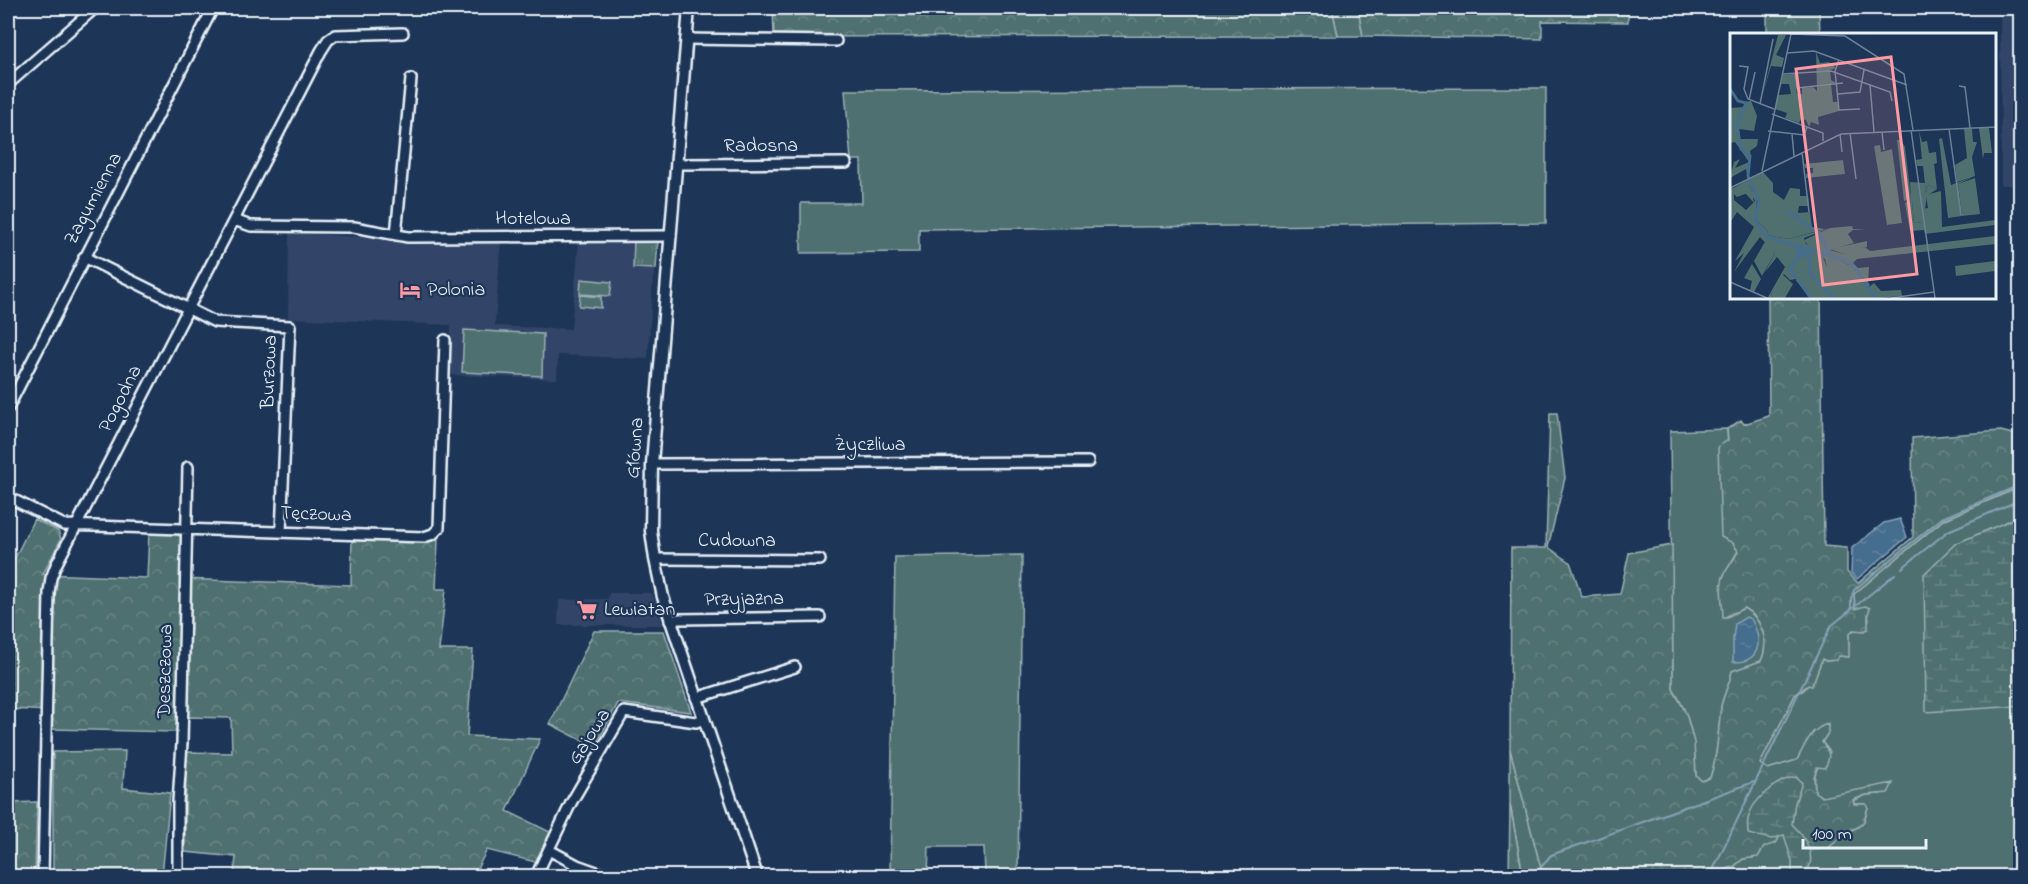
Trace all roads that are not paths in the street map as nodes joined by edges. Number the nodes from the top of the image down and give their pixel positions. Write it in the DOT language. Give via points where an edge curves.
graph roads {
  1 [pos="95,8"];
  2 [pos="213,8"];
  3 [pos="689,8"];
  4 [pos="403,33"];
  5 [pos="686,39"];
  6 [pos="836,41"];
  7 [pos="411,79"];
  8 [pos="8,84"];
  9 [pos="846,163"];
  10 [pos="676,164"];
  11 [pos="234,220"];
  12 [pos="396,235"];
  13 [pos="670,236"];
  14 [pos="84,257"];
  15 [pos="188,309"];
  16 [pos="445,340"];
  17 [pos="8,408"];
  18 [pos="1088,462"];
  19 [pos="652,464"];
  20 [pos="188,467"];
  21 [pos="8,497"];
  22 [pos="75,526"];
  23 [pos="186,530"];
  24 [pos="281,532"];
  25 [pos="655,559"];
  26 [pos="820,560"];
  27 [pos="819,617"];
  28 [pos="670,621"];
  29 [pos="795,667"];
  30 [pos="696,698"];
  31 [pos="703,719"];
  32 [pos="549,850"];
  33 [pos="43,876"];
  34 [pos="178,876"];
  35 [pos="536,876"];
  36 [pos="608,876"];
  37 [pos="757,876"];
  1 -- 8 [label="street"];
  2 -- 14 [label="street, Zagumienna"];
  3 -- 5 [label="street, Główna"];
  4 -- 11 [label="street, Pogodna" via="344,33 328,40"];
  5 -- 6 [label="street"];
  5 -- 10 [label="street, Główna"];
  7 -- 12 [label="street"];
  9 -- 10 [label="street, Radosna"];
  10 -- 13 [label="street, Główna"];
  11 -- 12 [label="street, Hotelowa" via="251,226 354,227"];
  11 -- 15 [label="street, Pogodna"];
  12 -- 13 [label="street, Hotelowa"];
  13 -- 19 [label="street, Główna"];
  14 -- 15 [label="street, Burzowa"];
  14 -- 17 [label="street, Zagumienna"];
  15 -- 22 [label="street, Pogodna"];
  15 -- 24 [label="street, Burzowa" via="215,322 290,326"];
  16 -- 24 [label="street, Tęczowa" via="439,528 424,537"];
  18 -- 19 [label="street, Życzliwa"];
  19 -- 25 [label="street, Główna" via="650,507"];
  20 -- 23 [label="street, Deszczowa"];
  21 -- 22 [label="street, Tęczowa" via="56,522"];
  22 -- 23 [label="street, Tęczowa"];
  22 -- 33 [label="street, Pogodna" via="56,565 49,593"];
  23 -- 24 [label="street, Tęczowa"];
  23 -- 34 [label="street, Deszczowa"];
  25 -- 26 [label="street, Cudowna"];
  25 -- 28 [label="street, Główna"];
  27 -- 28 [label="street, Przyjazna"];
  28 -- 30 [label="street, Główna"];
  29 -- 30 [label="street"];
  30 -- 31 [label="street, Główna"];
  31 -- 32 [label="street, Gajowa" via="696,722 624,712 571,803"];
  31 -- 37 [label="street, Główna"];
  32 -- 35 [label="street, Gajowa"];
  32 -- 36 [label="street" via="577,866"];
}
